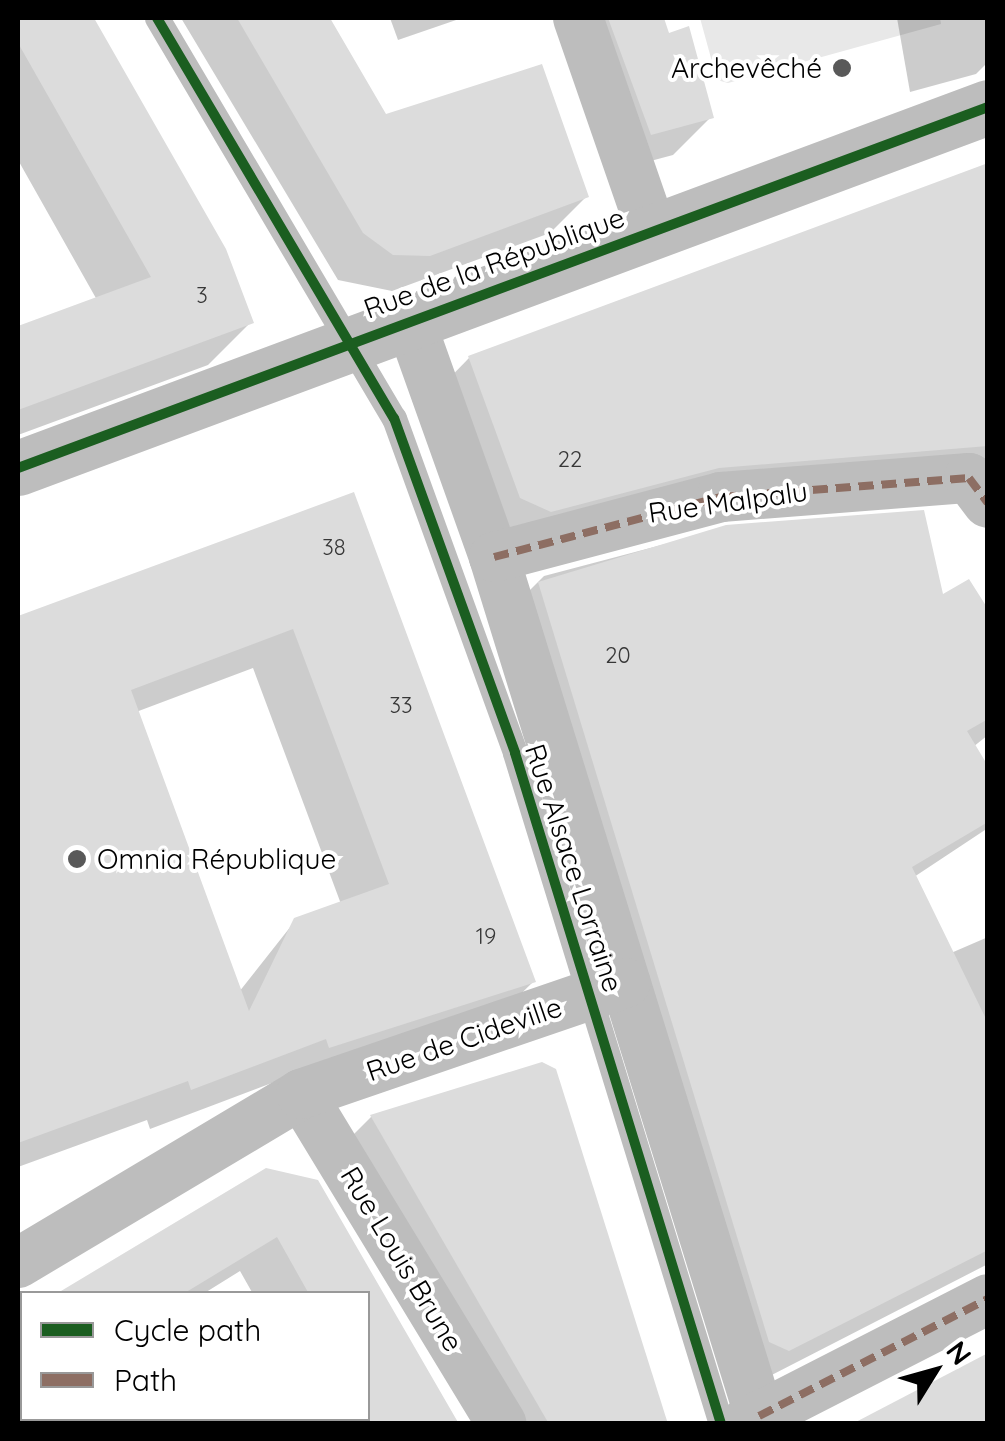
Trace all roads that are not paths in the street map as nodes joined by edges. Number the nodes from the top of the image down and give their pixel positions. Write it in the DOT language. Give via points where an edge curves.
graph roads {
  1 [pos="157,18"];
  2 [pos="578,18"];
  3 [pos="988,107"];
  4 [pos="651,229"];
  5 [pos="409,318"];
  6 [pos="351,340"];
  7 [pos="18,468"];
  8 [pos="978,490"];
  9 [pos="494,558"];
  10 [pos="608,989"];
  11 [pos="301,1094"];
  12 [pos="18,1263"];
  13 [pos="988,1299"];
  14 [pos="747,1422"];
  15 [pos="502,1424"];
  1 -- 6 [label="lane, Rue Alsace Lorraine"];
  2 -- 4 [label="street"];
  3 -- 4 [label="street, Rue de la République"];
  4 -- 5 [label="street, Rue de la République"];
  5 -- 6 [label="street, Rue de la République"];
  5 -- 9 [label="street, Rue Alsace Lorraine"];
  6 -- 7 [label="street, Rue de la République"];
  6 -- 10 [label="lane, Rue Alsace Lorraine" via="418,480"];
  8 -- 9 [label="street, Rue Malpalu" via="721,497"];
  9 -- 10 [label="street, Rue Alsace Lorraine"];
  10 -- 11 [label="street, Rue de Cideville"];
  10 -- 14 [label="street, Rue Alsace Lorraine"];
  11 -- 12 [label="street, Rue de Cideville"];
  11 -- 15 [label="street, Rue Louis Brune"];
  13 -- 14 [label="street"];
}
